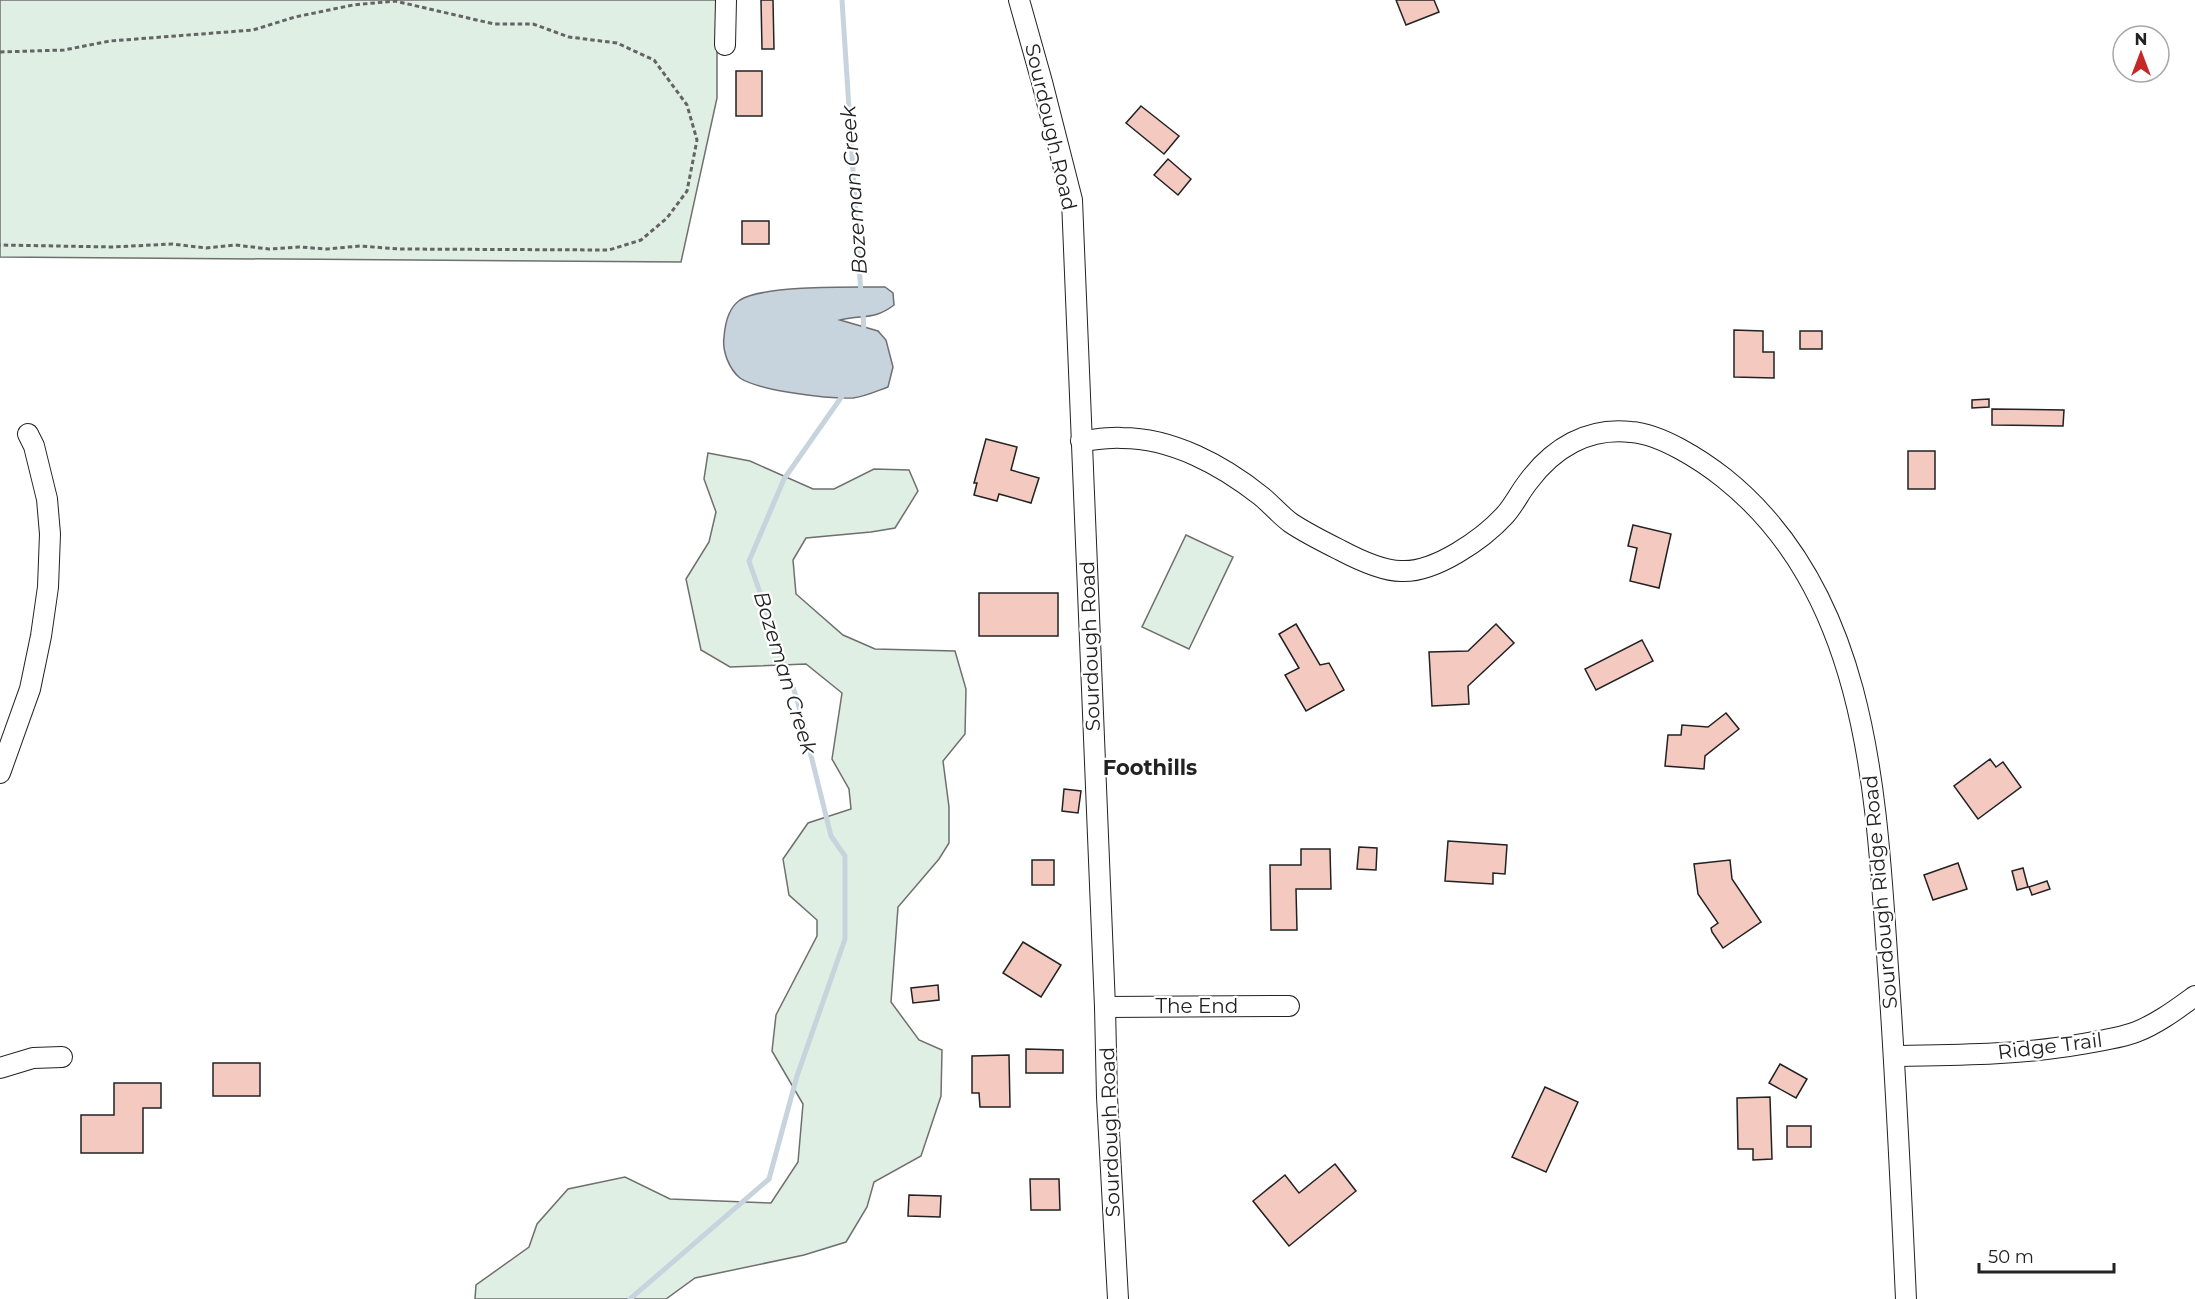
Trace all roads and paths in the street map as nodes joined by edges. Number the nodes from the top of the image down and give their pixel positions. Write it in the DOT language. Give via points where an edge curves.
graph roads {
  1 [pos="726,0"];
  2 [pos="1019,0"];
  3 [pos="725,45"];
  4 [pos="0,52"];
  5 [pos="0,245"];
  6 [pos="28,434"];
  7 [pos="1081,441"];
  8 [pos="0,773"];
  9 [pos="2195,996"];
  10 [pos="1289,1006"];
  11 [pos="1105,1007"];
  12 [pos="1894,1056"];
  13 [pos="62,1057"];
  14 [pos="0,1068"];
  15 [pos="1118,1299"];
  16 [pos="1906,1299"];
  1 -- 3 [label="street"];
  2 -- 7 [label="street, Sourdough Road" via="1072,200"];
  4 -- 5 [label="path" via="64,50 110,41 253,30 353,5 394,2 494,24 533,24 569,38 617,43 654,60 687,105 697,140 687,191 667,218 641,240 609,250"];
  6 -- 8 [label="street" via="48,499 48,587 30,689"];
  7 -- 11 [label="street, Sourdough Road"];
  7 -- 12 [label="street, Sourdough Ridge Road" via="1152,441 1190,453 1227,471 1290,522 1326,543 1364,562 1401,572 1439,564 1476,541 1506,514 1529,480 1556,451 1594,433 1633,432 1672,445 1708,465 1768,520 1792,553 1814,588 1845,662 1865,741 1878,821"];
  9 -- 12 [label="street, Ridge Trail" via="2137,1032 2097,1042 2018,1052"];
  10 -- 11 [label="street, The End"];
  11 -- 15 [label="street, Sourdough Road"];
  12 -- 16 [label="street, Sourdough Ridge Road"];
  13 -- 14 [label="street" via="33,1058"];
}
